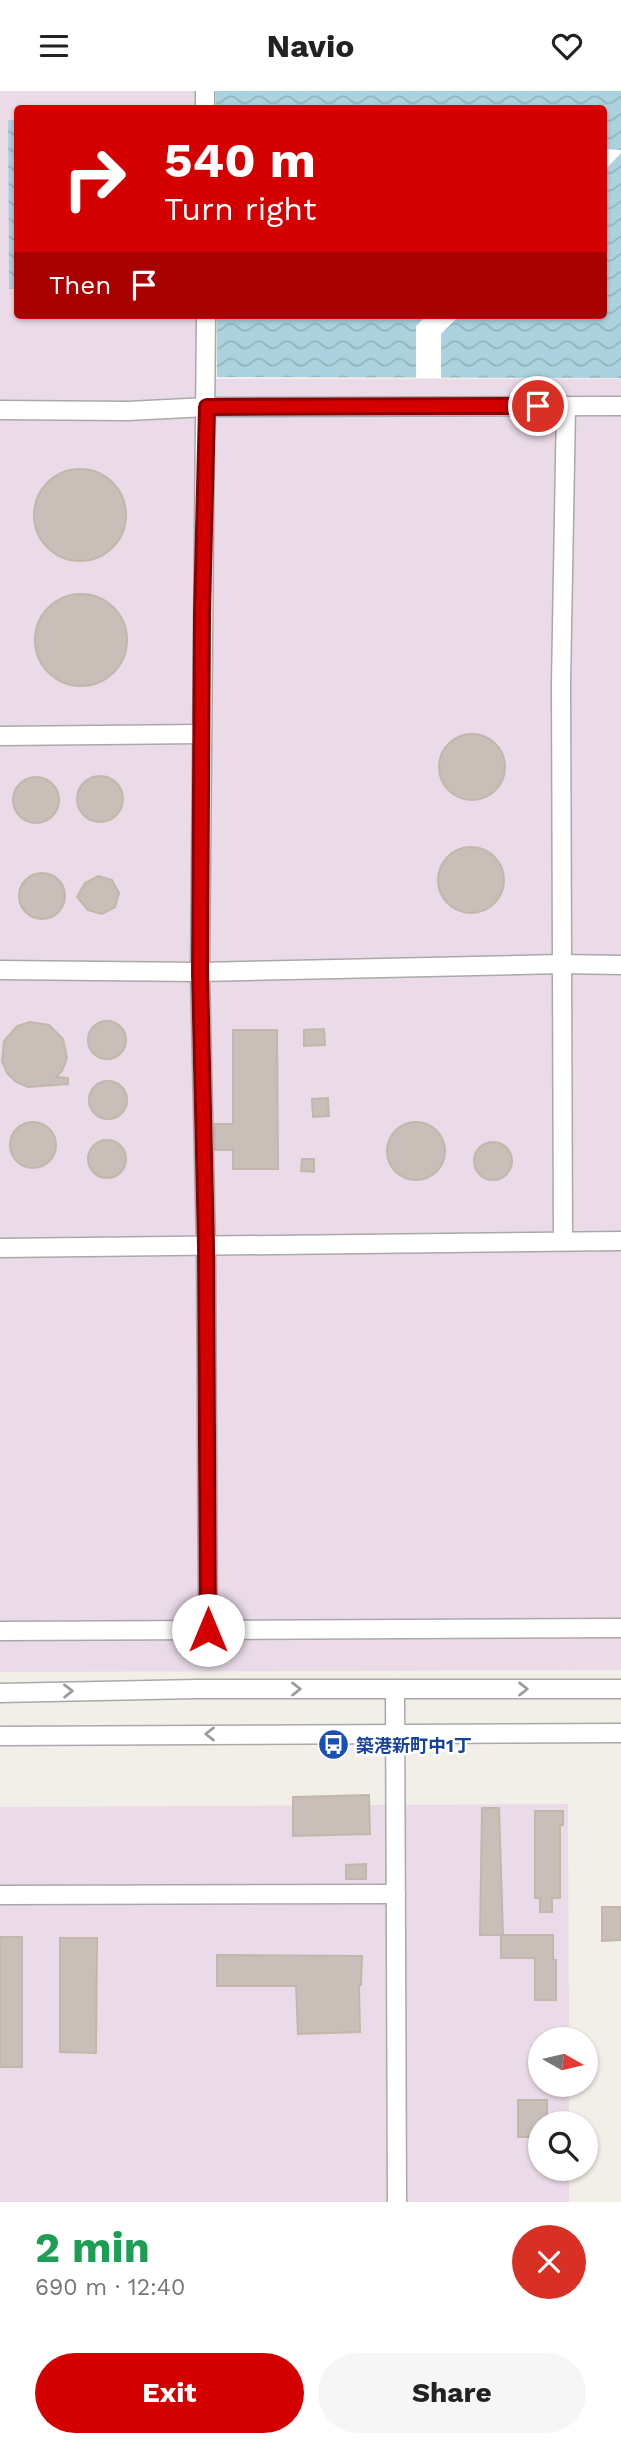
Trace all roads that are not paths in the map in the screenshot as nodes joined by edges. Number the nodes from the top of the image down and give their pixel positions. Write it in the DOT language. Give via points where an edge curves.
graph roads {
  1 [pos="206,319"];
  2 [pos="566,405"];
  3 [pos="621,406"];
  4 [pos="207,407"];
  5 [pos="0,410"];
  6 [pos="201,734"];
  7 [pos="0,736"];
  8 [pos="561,964"];
  9 [pos="621,965"];
  10 [pos="0,970"];
  11 [pos="200,972"];
  12 [pos="563,1241"];
  13 [pos="621,1241"];
  14 [pos="206,1247"];
  15 [pos="0,1248"];
  16 [pos="621,1627"];
  17 [pos="208,1630"];
  18 [pos="0,1631"];
  19 [pos="395,1689"];
  20 [pos="621,1689"];
  21 [pos="0,1692"];
  22 [pos="395,1733"];
  23 [pos="621,1733"];
  24 [pos="0,1736"];
  25 [pos="396,1894"];
  26 [pos="0,1895"];
  27 [pos="397,2202"];
  1 -- 4 [label="street"];
  2 -- 3 [label="street"];
  2 -- 4 [label="street"];
  2 -- 8 [label="street"];
  4 -- 5 [label="street"];
  4 -- 6 [label="street"];
  6 -- 7 [label="street"];
  6 -- 11 [label="street"];
  8 -- 9 [label="street"];
  8 -- 11 [label="street"];
  8 -- 12 [label="street"];
  10 -- 11 [label="street"];
  11 -- 14 [label="street"];
  12 -- 13 [label="street"];
  12 -- 14 [label="street"];
  14 -- 15 [label="street"];
  14 -- 17 [label="street"];
  16 -- 17 [label="street"];
  17 -- 18 [label="street"];
  19 -- 20 [label="street, one-way"];
  21 -- 19 [label="street, one-way"];
  19 -- 22 [label="street"];
  22 -- 23 [label="street"];
  22 -- 24 [label="street, one-way"];
  22 -- 25 [label="street"];
  25 -- 26 [label="street"];
  25 -- 27 [label="street"];
}
